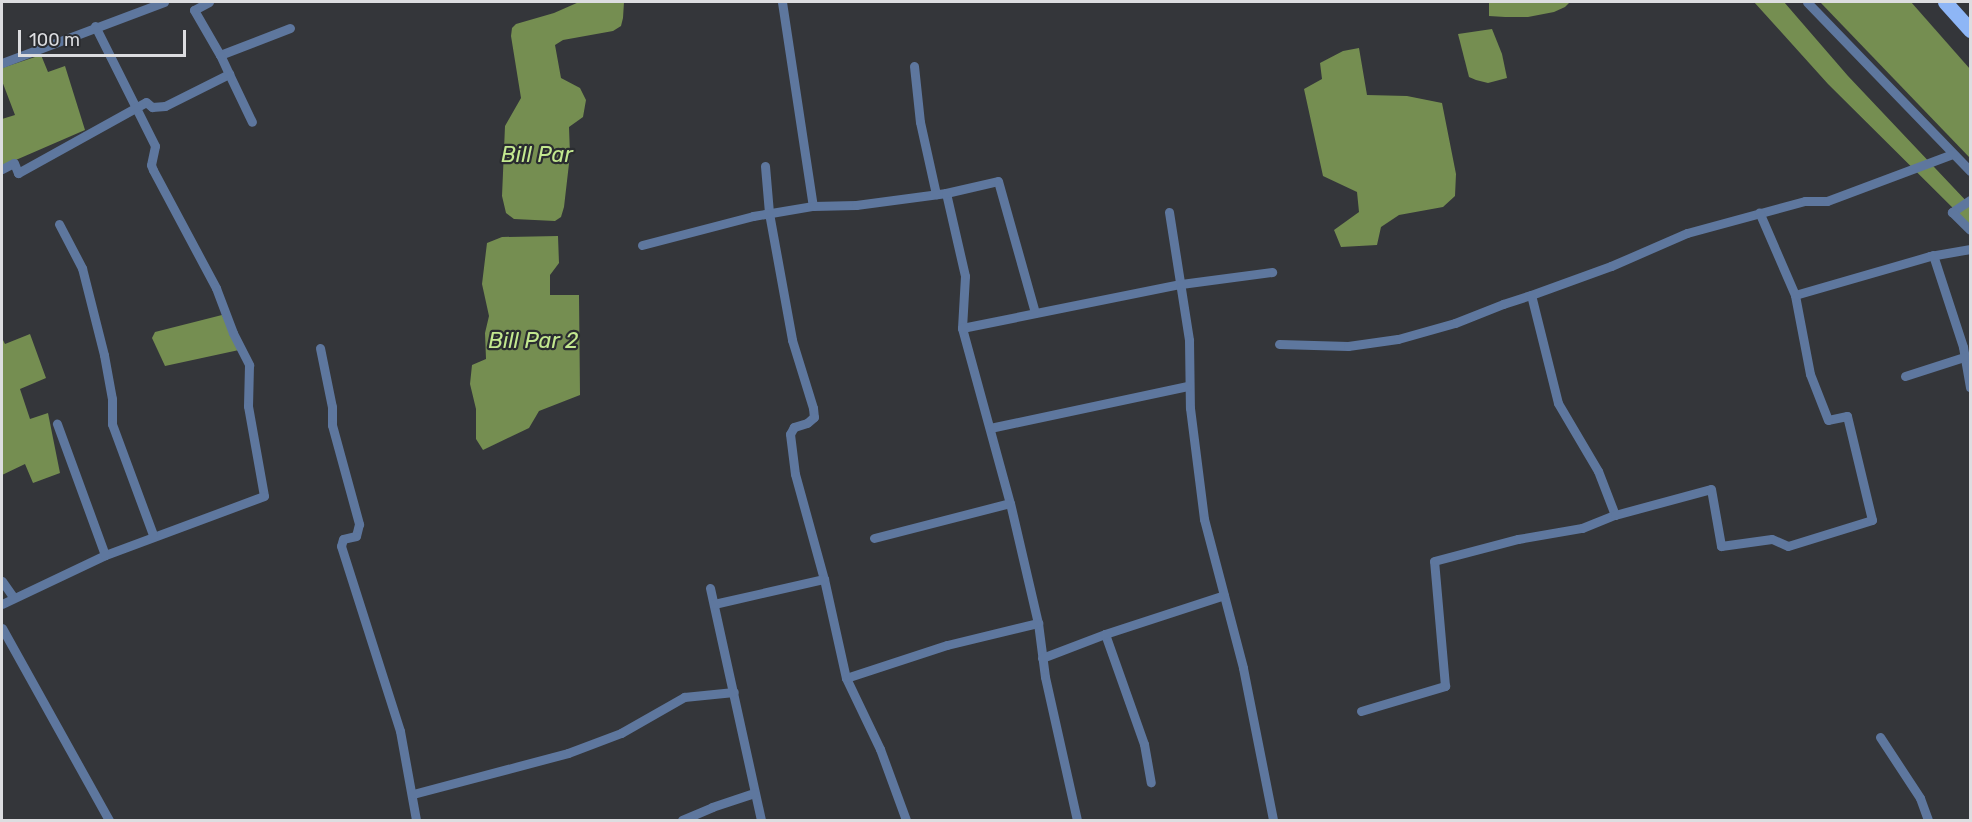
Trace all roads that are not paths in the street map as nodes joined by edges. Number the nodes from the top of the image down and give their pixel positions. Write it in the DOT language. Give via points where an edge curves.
graph roads {
  1 [pos="165,2"];
  2 [pos="209,2"];
  3 [pos="782,2"];
  4 [pos="1807,2"];
  5 [pos="1945,2"];
  6 [pos="94,26"];
  7 [pos="290,28"];
  8 [pos="1971,30"];
  9 [pos="220,56"];
  10 [pos="2,63"];
  11 [pos="914,66"];
  12 [pos="229,74"];
  13 [pos="134,108"];
  14 [pos="252,122"];
  15 [pos="1953,154"];
  16 [pos="765,166"];
  17 [pos="2,169"];
  18 [pos="1971,171"];
  19 [pos="941,193"];
  20 [pos="1971,200"];
  21 [pos="813,206"];
  22 [pos="1169,212"];
  23 [pos="1759,212"];
  24 [pos="769,213"];
  25 [pos="59,224"];
  26 [pos="1971,230"];
  27 [pos="642,245"];
  28 [pos="1971,249"];
  29 [pos="1933,255"];
  30 [pos="1272,272"];
  31 [pos="1180,284"];
  32 [pos="1795,295"];
  33 [pos="1531,296"];
  34 [pos="1035,313"];
  35 [pos="962,328"];
  36 [pos="1279,344"];
  37 [pos="321,348"];
  38 [pos="1964,357"];
  39 [pos="1905,376"];
  40 [pos="1188,386"];
  41 [pos="1971,387"];
  42 [pos="57,423"];
  43 [pos="990,428"];
  44 [pos="1010,503"];
  45 [pos="1615,516"];
  46 [pos="153,535"];
  47 [pos="874,538"];
  48 [pos="105,555"];
  49 [pos="824,579"];
  50 [pos="2,581"];
  51 [pos="710,588"];
  52 [pos="1224,595"];
  53 [pos="13,597"];
  54 [pos="2,604"];
  55 [pos="714,604"];
  56 [pos="1038,623"];
  57 [pos="2,628"];
  58 [pos="1105,634"];
  59 [pos="1042,658"];
  60 [pos="846,678"];
  61 [pos="734,692"];
  62 [pos="1361,711"];
  63 [pos="1880,737"];
  64 [pos="1151,782"];
  65 [pos="413,794"];
  66 [pos="754,794"];
  67 [pos="109,820"];
  68 [pos="416,820"];
  69 [pos="682,820"];
  70 [pos="761,820"];
  71 [pos="906,820"];
  72 [pos="1077,820"];
  73 [pos="1273,820"];
  74 [pos="1928,820"];
  1 -- 6 [label="street"];
  2 -- 9 [label="street" via="194,10"];
  3 -- 21 [label="street"];
  4 -- 15 [label="street"];
  5 -- 8 [label="main road"];
  6 -- 10 [label="street"];
  6 -- 13 [label="street"];
  7 -- 9 [label="street"];
  9 -- 12 [label="street"];
  11 -- 19 [label="street" via="920,122"];
  12 -- 13 [label="street" via="158,109 146,102"];
  12 -- 14 [label="street"];
  13 -- 17 [label="street" via="18,173 14,163"];
  13 -- 46 [label="street" via="155,146 153,170 216,288 249,365 248,406 264,496"];
  15 -- 18 [label="street"];
  15 -- 23 [label="street" via="1827,201 1805,201"];
  16 -- 24 [label="street"];
  19 -- 21 [label="street" via="856,205"];
  19 -- 34 [label="street" via="999,181"];
  19 -- 35 [label="street" via="965,276"];
  20 -- 26 [label="street" via="1952,212"];
  21 -- 24 [label="street"];
  22 -- 31 [label="street"];
  23 -- 32 [label="street"];
  23 -- 33 [label="street" via="1687,234"];
  24 -- 27 [label="street"];
  24 -- 49 [label="street" via="792,340 813,408 814,417 794,427 789,442"];
  25 -- 46 [label="street" via="82,268 104,355 112,424"];
  28 -- 29 [label="street"];
  29 -- 32 [label="street"];
  29 -- 38 [label="street"];
  30 -- 31 [label="street"];
  31 -- 34 [label="street"];
  31 -- 40 [label="street" via="1189,340"];
  32 -- 45 [label="street" via="1810,374 1828,420 1847,416 1872,520 1788,546 1772,539 1720,546 1711,489"];
  33 -- 36 [label="street" via="1398,339 1348,346"];
  33 -- 45 [label="street" via="1558,403 1598,471"];
  34 -- 35 [label="street"];
  35 -- 43 [label="street"];
  37 -- 65 [label="street" via="332,424 359,524 356,536 343,538 340,546 400,731"];
  38 -- 39 [label="street"];
  38 -- 41 [label="street"];
  40 -- 43 [label="street"];
  40 -- 52 [label="street" via="1204,519"];
  42 -- 48 [label="street"];
  43 -- 44 [label="street"];
  44 -- 47 [label="street"];
  44 -- 56 [label="street"];
  45 -- 62 [label="street" via="1582,528 1518,539 1434,561 1445,686"];
  46 -- 48 [label="street"];
  48 -- 53 [label="street"];
  49 -- 55 [label="street"];
  49 -- 60 [label="street"];
  50 -- 53 [label="street"];
  51 -- 55 [label="street"];
  52 -- 58 [label="street"];
  52 -- 73 [label="street"];
  53 -- 54 [label="street"];
  55 -- 61 [label="street"];
  56 -- 59 [label="street"];
  56 -- 60 [label="street" via="947,645"];
  57 -- 67 [label="street"];
  58 -- 59 [label="street"];
  58 -- 64 [label="street" via="1144,744"];
  59 -- 72 [label="street"];
  60 -- 71 [label="street" via="880,748"];
  61 -- 65 [label="street" via="684,697 621,733 568,753"];
  61 -- 66 [label="street"];
  63 -- 74 [label="street" via="1920,798"];
  65 -- 68 [label="street"];
  66 -- 69 [label="street"];
  66 -- 70 [label="street"];
}
